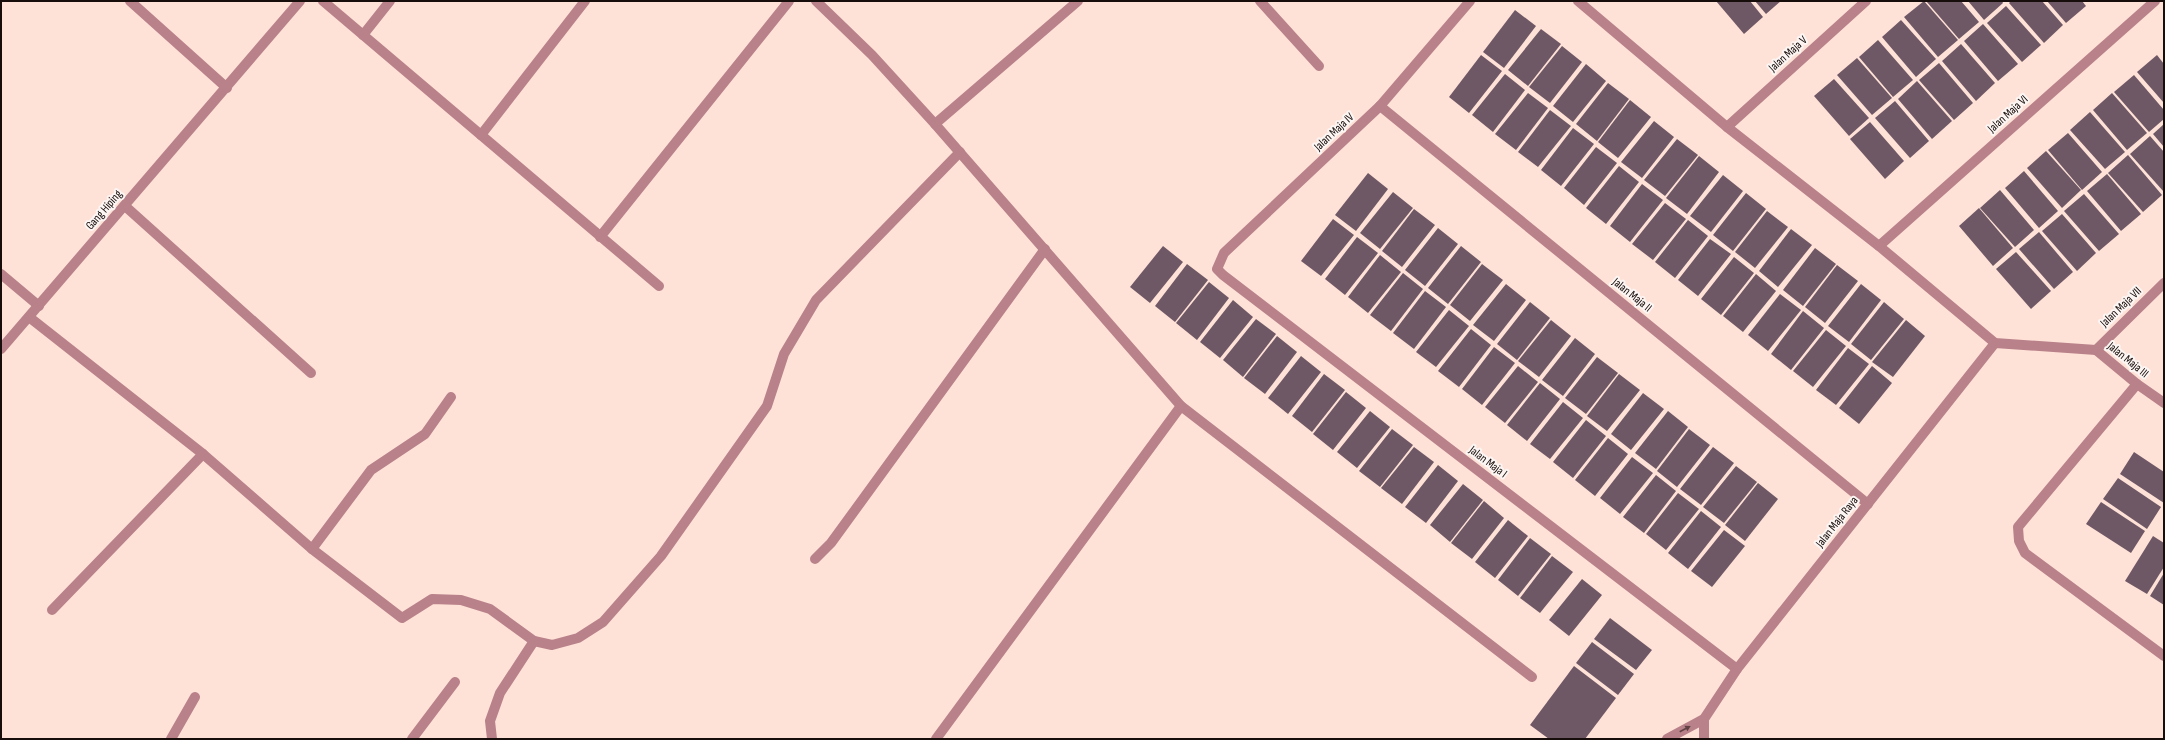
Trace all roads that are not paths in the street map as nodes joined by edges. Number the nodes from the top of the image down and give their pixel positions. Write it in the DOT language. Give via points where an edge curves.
graph roads {
  1 [pos="130,1"];
  2 [pos="300,1"];
  3 [pos="323,1"];
  4 [pos="390,1"];
  5 [pos="585,1"];
  6 [pos="789,1"];
  7 [pos="816,1"];
  8 [pos="1078,1"];
  9 [pos="1260,1"];
  10 [pos="1470,1"];
  11 [pos="1578,1"];
  12 [pos="1866,1"];
  13 [pos="2155,1"];
  14 [pos="363,35"];
  15 [pos="1319,66"];
  16 [pos="227,88"];
  17 [pos="1380,106"];
  18 [pos="935,124"];
  19 [pos="1727,127"];
  20 [pos="481,135"];
  21 [pos="960,152"];
  22 [pos="125,206"];
  23 [pos="600,237"];
  24 [pos="1879,246"];
  25 [pos="1045,249"];
  26 [pos="1,274"];
  27 [pos="1223,276"];
  28 [pos="2164,283"];
  29 [pos="659,286"];
  30 [pos="39,306"];
  31 [pos="29,317"];
  32 [pos="1995,343"];
  33 [pos="1,349"];
  34 [pos="2096,350"];
  35 [pos="311,373"];
  36 [pos="2137,384"];
  37 [pos="451,397"];
  38 [pos="2164,403"];
  39 [pos="1181,406"];
  40 [pos="203,454"];
  41 [pos="1868,504"];
  42 [pos="312,549"];
  43 [pos="815,559"];
  44 [pos="52,610"];
  45 [pos="534,641"];
  46 [pos="2164,656"];
  47 [pos="1737,668"];
  48 [pos="1532,677"];
  49 [pos="455,682"];
  50 [pos="196,697"];
  51 [pos="1704,719"];
  52 [pos="171,739"];
  53 [pos="412,739"];
  54 [pos="492,739"];
  55 [pos="936,739"];
  56 [pos="1667,739"];
  57 [pos="1704,739"];
  1 -- 16 [label="street"];
  2 -- 16 [label="street, Gang Hiping"];
  3 -- 14 [label="street"];
  4 -- 14 [label="street"];
  5 -- 20 [label="street"];
  6 -- 23 [label="street"];
  7 -- 18 [label="street" via="872,55"];
  8 -- 18 [label="street"];
  9 -- 15 [label="street"];
  10 -- 17 [label="street, Jalan Maja IV"];
  11 -- 19 [label="street"];
  12 -- 19 [label="street, Jalan Maja V"];
  13 -- 24 [label="street, Jalan Maja VI"];
  14 -- 20 [label="street"];
  16 -- 22 [label="street, Gang Hiping"];
  17 -- 27 [label="street, Jalan Maja IV" via="1224,253 1217,269"];
  17 -- 41 [label="street, Jalan Maja II"];
  18 -- 21 [label="street"];
  19 -- 24 [label="street"];
  20 -- 23 [label="street"];
  21 -- 25 [label="street"];
  21 -- 45 [label="street" via="816,300 784,354 767,406 656,562 603,622 578,638 552,645"];
  22 -- 30 [label="street, Gang Hiping"];
  22 -- 35 [label="street"];
  23 -- 29 [label="street"];
  24 -- 32 [label="street"];
  25 -- 39 [label="street"];
  25 -- 43 [label="street" via="830,543"];
  26 -- 30 [label="street"];
  27 -- 47 [label="street, Jalan Maja I"];
  28 -- 34 [label="street, Jalan Maja VII"];
  30 -- 31 [label="street, Gang Hiping"];
  31 -- 33 [label="street, Gang Hiping"];
  31 -- 40 [label="street"];
  32 -- 34 [label="street"];
  32 -- 41 [label="street, Jalan Maja Raya"];
  34 -- 36 [label="street, Jalan Maja III"];
  36 -- 38 [label="street, Jalan Maja III"];
  36 -- 46 [label="street" via="2018,527 2019,541 2025,553"];
  37 -- 42 [label="street" via="425,434 371,470"];
  39 -- 48 [label="street"];
  39 -- 55 [label="street"];
  40 -- 42 [label="street"];
  40 -- 44 [label="street"];
  41 -- 47 [label="street, Jalan Maja Raya"];
  42 -- 45 [label="street" via="402,618 432,599 460,600 490,609"];
  45 -- 54 [label="street" via="500,693 490,720"];
  47 -- 51 [label="street, Jalan Maja Raya"];
  49 -- 53 [label="street"];
  50 -- 52 [label="street"];
  56 -- 51 [label="street, one-way"];
  51 -- 57 [label="street"];
}
